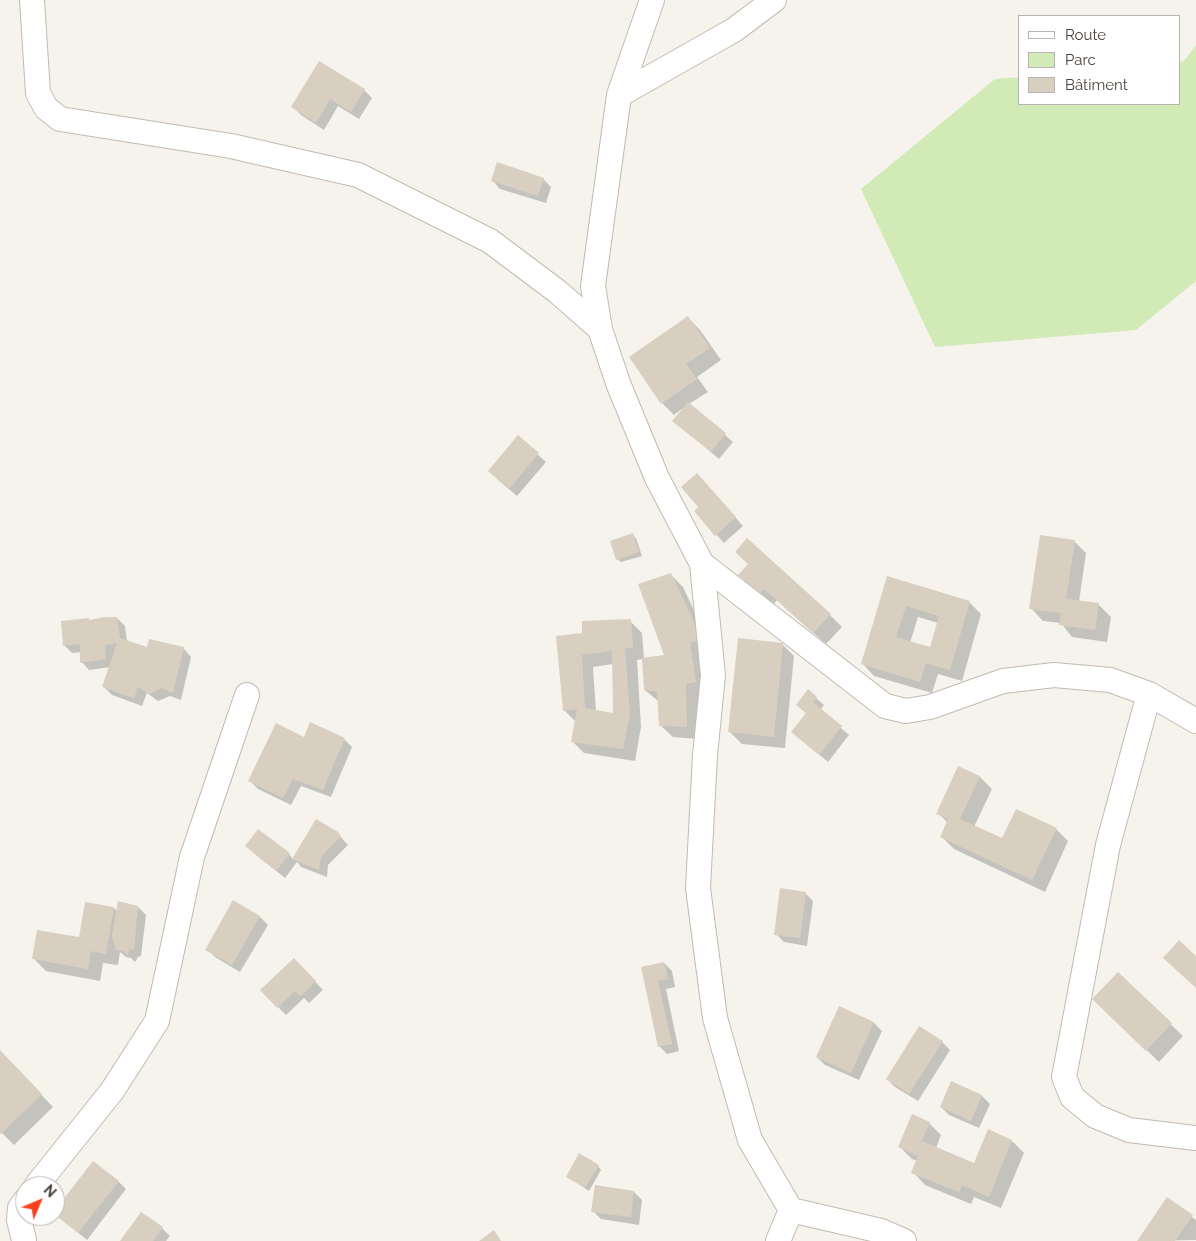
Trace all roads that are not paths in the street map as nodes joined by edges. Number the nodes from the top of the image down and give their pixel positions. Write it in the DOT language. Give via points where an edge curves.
graph roads {
  1 [pos="32,0"];
  2 [pos="652,0"];
  3 [pos="774,0"];
  4 [pos="619,95"];
  5 [pos="600,329"];
  6 [pos="702,564"];
  7 [pos="1149,694"];
  8 [pos="247,695"];
  9 [pos="1196,721"];
  10 [pos="1196,1138"];
  11 [pos="44,1176"];
  12 [pos="791,1210"];
  13 [pos="21,1226"];
  14 [pos="27,1241"];
  15 [pos="778,1241"];
  16 [pos="904,1241"];
  1 -- 5 [label="street" via="38,93 46,108 60,119 231,146 358,175 490,241 558,292"];
  2 -- 4 [label="street"];
  3 -- 4 [label="street" via="734,30"];
  4 -- 5 [label="street" via="593,286"];
  5 -- 6 [label="street" via="657,478"];
  6 -- 7 [label="street" via="885,706 906,711 1003,681 1054,675 1110,680"];
  6 -- 12 [label="street" via="713,674 698,888 715,1018 750,1140"];
  7 -- 9 [label="street"];
  7 -- 10 [label="street" via="1108,844 1064,1077 1072,1097 1095,1116 1129,1130"];
  8 -- 11 [label="street" via="192,857 157,1021 112,1091"];
  12 -- 15 [label="street"];
  12 -- 16 [label="street" via="881,1231"];
  13 -- 14 [label="street"];
}
